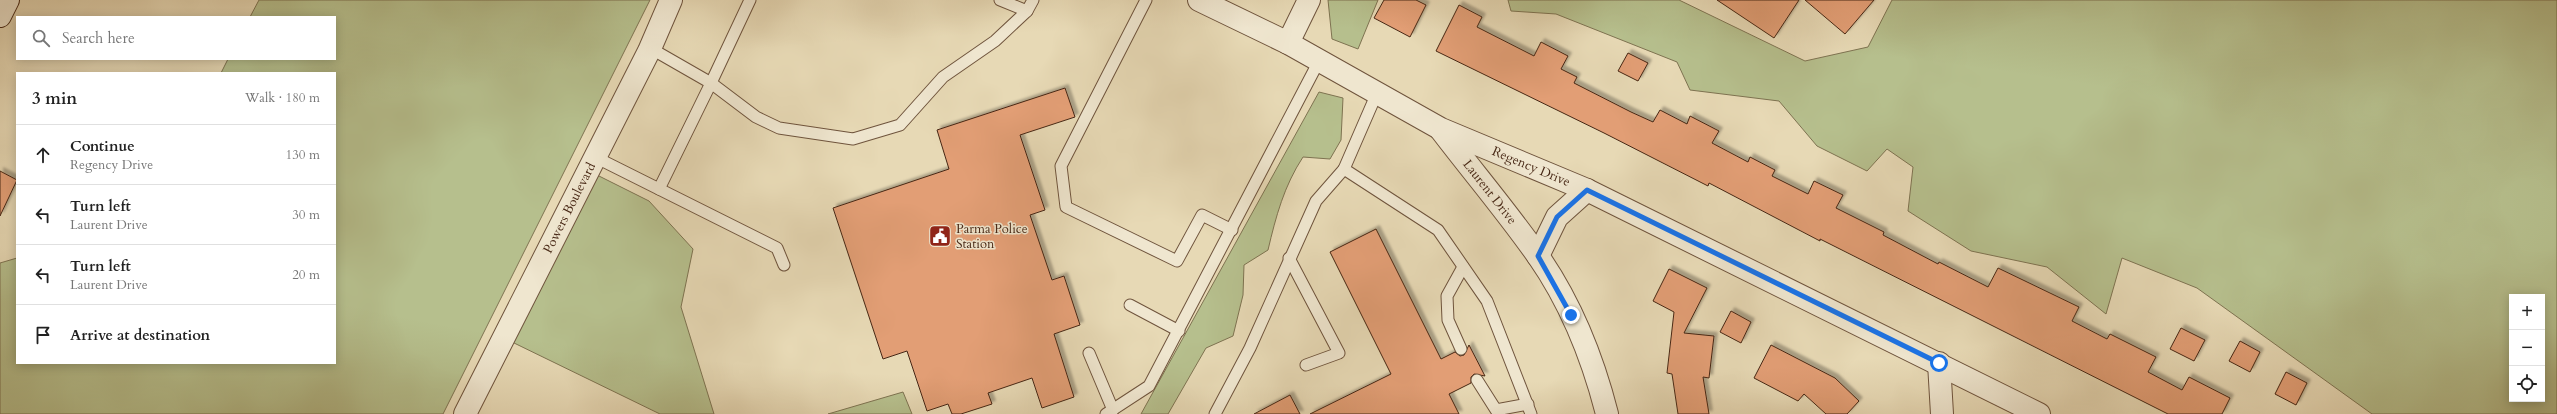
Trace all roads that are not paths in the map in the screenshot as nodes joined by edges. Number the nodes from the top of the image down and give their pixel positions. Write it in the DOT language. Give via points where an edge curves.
graph roads {
  1 [pos="8,0"];
  2 [pos="671,0"];
  3 [pos="750,0"];
  4 [pos="1000,0"];
  5 [pos="1033,0"];
  6 [pos="1146,0"];
  7 [pos="1199,0"];
  8 [pos="1309,0"];
  9 [pos="1027,11"];
  10 [pos="0,16"];
  11 [pos="1288,43"];
  12 [pos="650,48"];
  13 [pos="1319,61"];
  14 [pos="711,83"];
  15 [pos="1377,93"];
  16 [pos="1441,129"];
  17 [pos="595,157"];
  18 [pos="1344,169"];
  19 [pos="659,189"];
  20 [pos="1587,190"];
  21 [pos="1232,230"];
  22 [pos="1538,256"];
  23 [pos="1289,258"];
  24 [pos="784,265"];
  25 [pos="1463,267"];
  26 [pos="1130,305"];
  27 [pos="1178,331"];
  28 [pos="1461,349"];
  29 [pos="1089,353"];
  30 [pos="1939,363"];
  31 [pos="1306,365"];
  32 [pos="1477,380"];
  33 [pos="1529,409"];
  34 [pos="1110,412"];
  35 [pos="465,414"];
  36 [pos="1215,414"];
  37 [pos="1607,414"];
  38 [pos="1942,414"];
  39 [pos="2039,414"];
  1 -- 10 [label="street"];
  2 -- 12 [label="street, Powers Boulevard"];
  3 -- 14 [label="lane"];
  4 -- 9 [label="lane"];
  5 -- 9 [label="lane"];
  6 -- 21 [label="lane" via="1061,166 1066,207 1177,261 1202,215"];
  7 -- 11 [label="street, Regency Drive"];
  8 -- 11 [label="street"];
  9 -- 14 [label="lane" via="995,42 943,77 900,125 853,139 779,128 756,116"];
  11 -- 13 [label="street, Regency Drive"];
  12 -- 14 [label="lane"];
  12 -- 17 [label="street, Powers Boulevard"];
  13 -- 15 [label="street, Regency Drive"];
  13 -- 21 [label="lane"];
  14 -- 19 [label="lane"];
  15 -- 16 [label="street, Regency Drive"];
  15 -- 18 [label="lane"];
  16 -- 20 [label="street, Regency Drive"];
  16 -- 22 [label="street, Laurent Drive"];
  17 -- 19 [label="lane"];
  17 -- 35 [label="street, Powers Boulevard"];
  18 -- 23 [label="lane" via="1316,201"];
  18 -- 25 [label="lane" via="1438,230"];
  19 -- 24 [label="lane" via="777,248"];
  20 -- 22 [label="street" via="1557,217"];
  20 -- 30 [label="street, Regency Drive"];
  21 -- 27 [label="lane"];
  22 -- 37 [label="street, Laurent Drive" via="1558,289 1583,341"];
  23 -- 31 [label="lane" via="1339,353"];
  23 -- 36 [label="lane" via="1250,348"];
  25 -- 28 [label="lane" via="1447,296 1448,320"];
  25 -- 33 [label="lane" via="1487,301"];
  26 -- 27 [label="lane"];
  27 -- 34 [label="lane" via="1149,386"];
  29 -- 34 [label="lane"];
  30 -- 38 [label="street"];
  30 -- 39 [label="street, Regency Drive"];
  32 -- 33 [label="lane" via="1496,410"];
}
